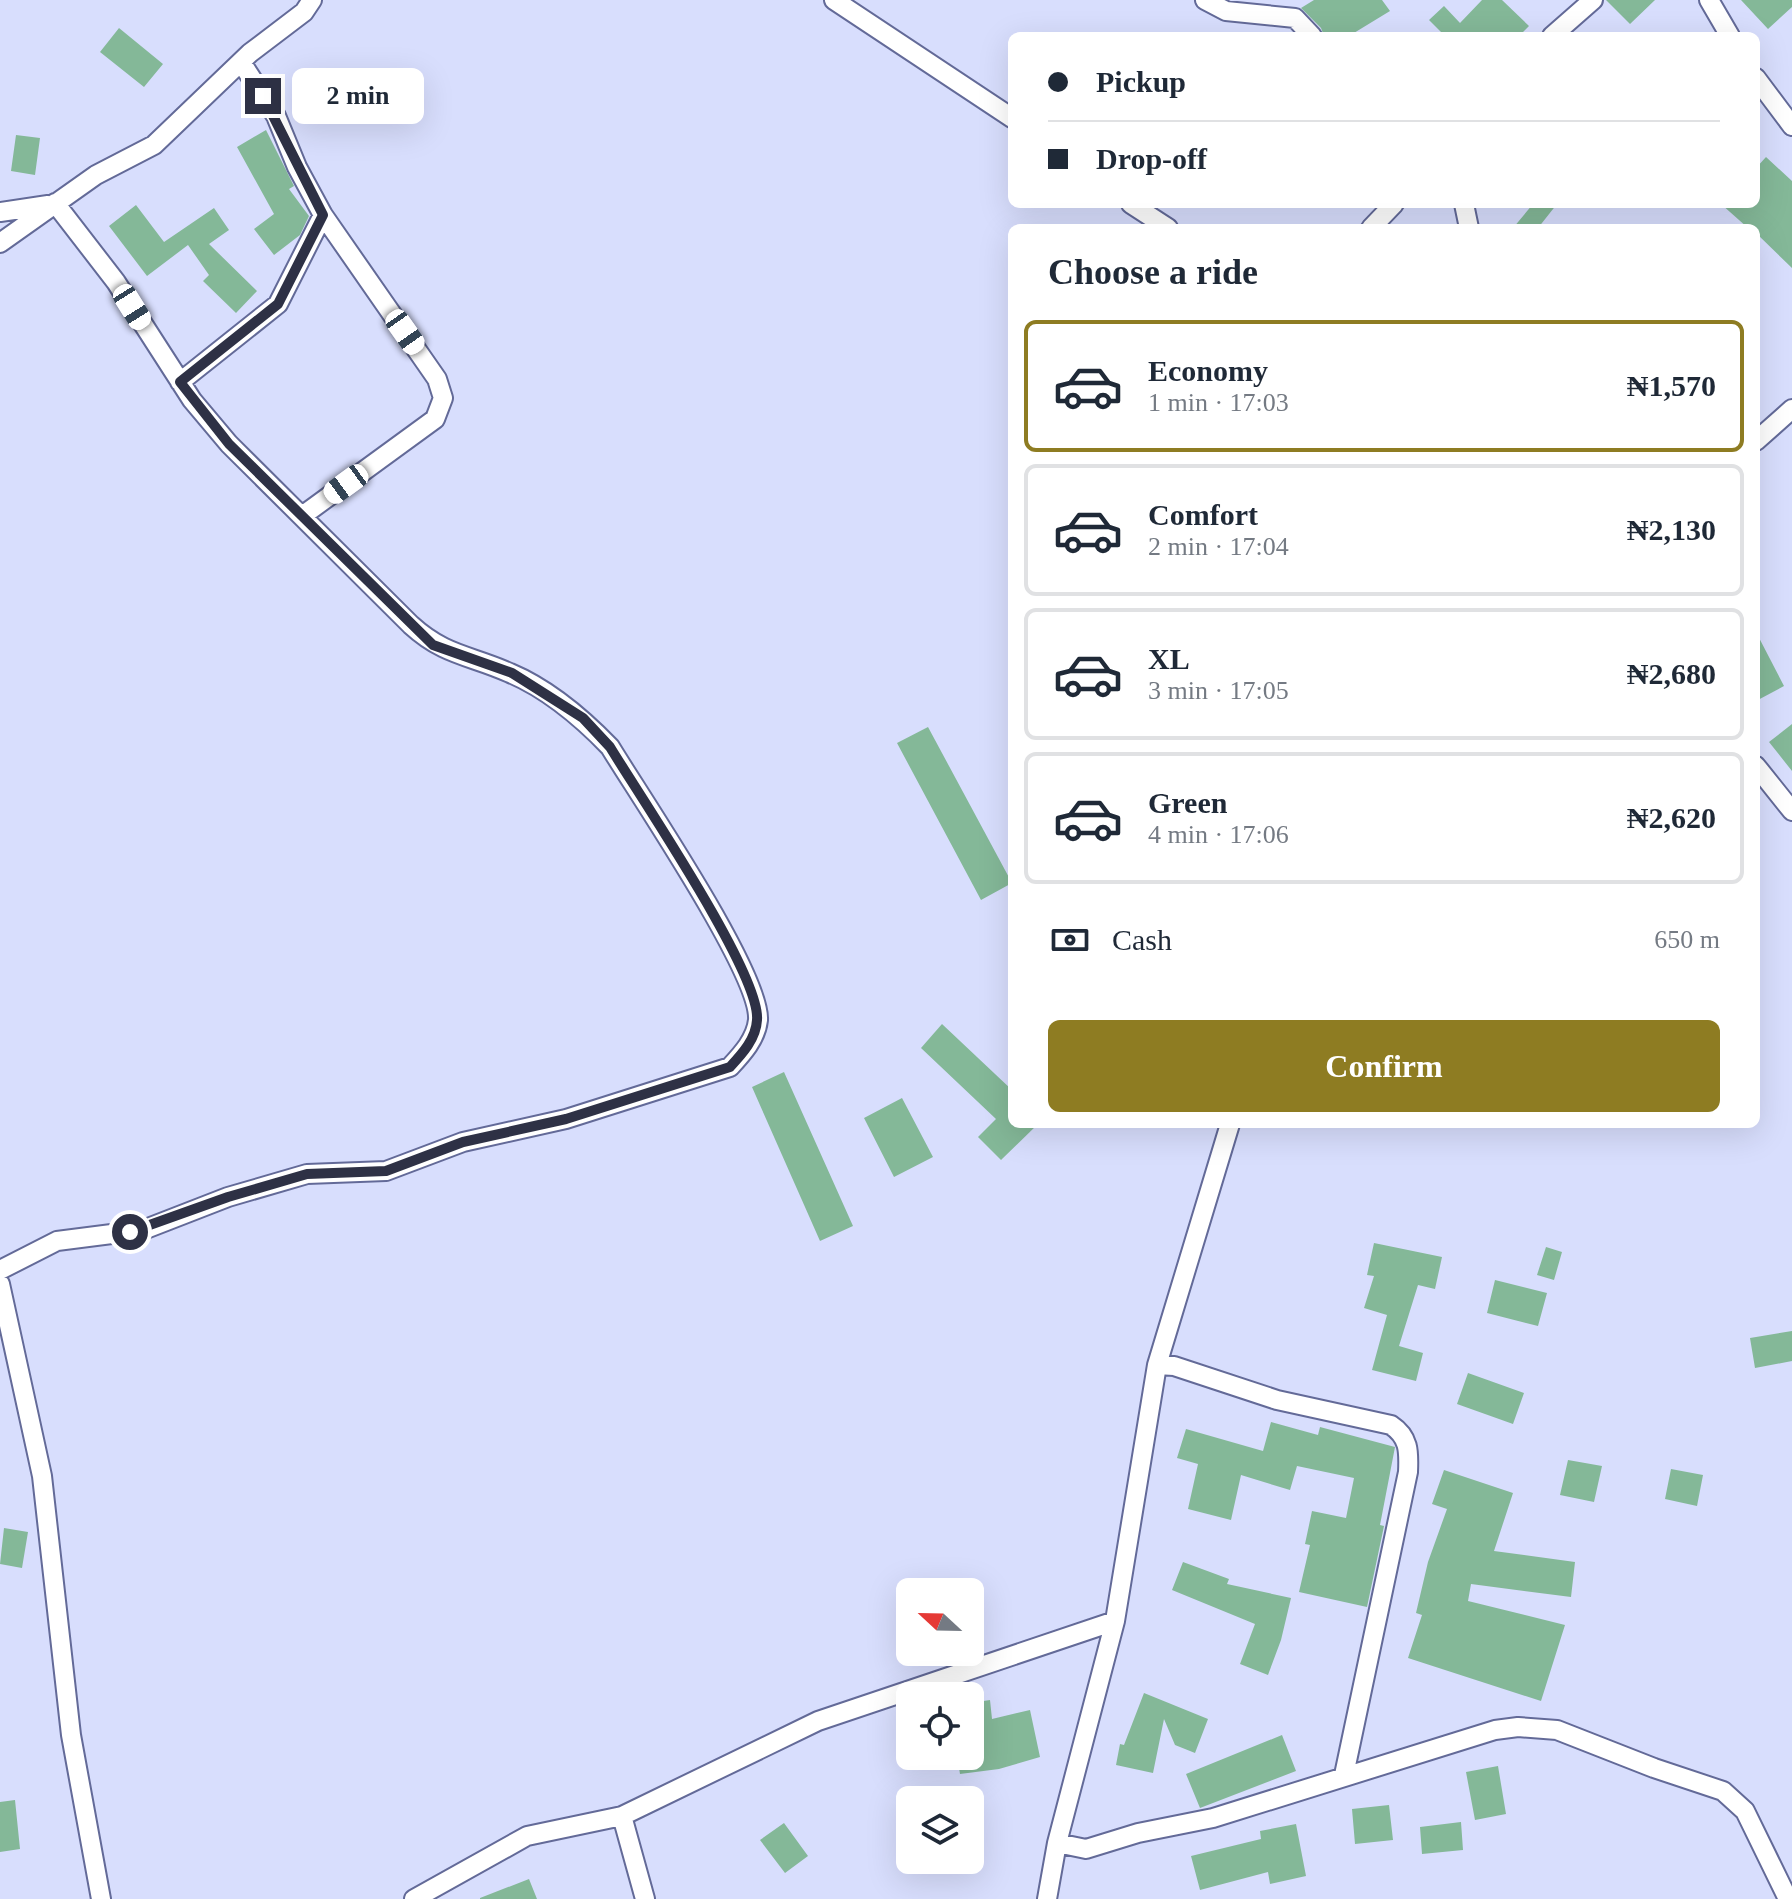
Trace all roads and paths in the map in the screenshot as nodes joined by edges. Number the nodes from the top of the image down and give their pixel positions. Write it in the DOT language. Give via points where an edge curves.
graph roads {
  1 [pos="312,0"];
  2 [pos="834,0"];
  3 [pos="1205,0"];
  4 [pos="1593,0"];
  5 [pos="1709,0"];
  6 [pos="1308,32"];
  7 [pos="1557,32"];
  8 [pos="1728,32"];
  9 [pos="241,62"];
  10 [pos="1760,83"];
  11 [pos="1008,115"];
  12 [pos="1792,126"];
  13 [pos="55,203"];
  14 [pos="1137,208"];
  15 [pos="1390,208"];
  16 [pos="0,212"];
  17 [pos="323,215"];
  18 [pos="1162,224"];
  19 [pos="1375,224"];
  20 [pos="0,243"];
  21 [pos="180,382"];
  22 [pos="1792,409"];
  23 [pos="1760,437"];
  24 [pos="302,516"];
  25 [pos="1760,771"];
  26 [pos="1792,811"];
  27 [pos="1229,1128"];
  28 [pos="0,1270"];
  29 [pos="0,1284"];
  30 [pos="1157,1365"];
  31 [pos="1115,1621"];
  32 [pos="1344,1775"];
  33 [pos="622,1816"];
  34 [pos="1057,1843"];
  35 [pos="101,1899"];
  36 [pos="414,1899"];
  37 [pos="645,1899"];
  38 [pos="1047,1899"];
  39 [pos="1788,1899"];
  1 -- 9 [label="street"];
  2 -- 11 [label="street"];
  3 -- 6 [label="street" via="1226,11 1295,18"];
  4 -- 7 [label="street"];
  5 -- 8 [label="street"];
  9 -- 13 [label="street" via="154,145"];
  9 -- 17 [label="street" via="276,116"];
  10 -- 12 [label="street"];
  13 -- 16 [label="street"];
  13 -- 20 [label="street"];
  13 -- 21 [label="street" via="116,282"];
  14 -- 18 [label="street"];
  15 -- 19 [label="street"];
  17 -- 21 [label="street" via="278,304"];
  17 -- 24 [label="street" via="437,379 443,398 435,419"];
  21 -- 24 [label="street" via="229,444"];
  22 -- 23 [label="street"];
  24 -- 28 [label="street" via="433,645 512,673 583,718 610,747 741,963 758,1020 748,1048 730,1067 566,1119 463,1142 386,1171 307,1174 143,1230 57,1241"];
  25 -- 26 [label="street"];
  27 -- 30 [label="street"];
  29 -- 35 [label="street" via="42,1476 71,1735"];
  30 -- 31 [label="street"];
  30 -- 32 [label="street" via="1277,1400 1391,1425 1408,1443 1408,1472"];
  31 -- 33 [label="street" via="818,1721"];
  31 -- 34 [label="street"];
  32 -- 34 [label="street" via="1213,1818 1086,1849"];
  32 -- 39 [label="street" via="1495,1730 1557,1730 1723,1791 1745,1811"];
  33 -- 36 [label="street" via="527,1836"];
  33 -- 37 [label="street"];
  34 -- 38 [label="street"];
}
